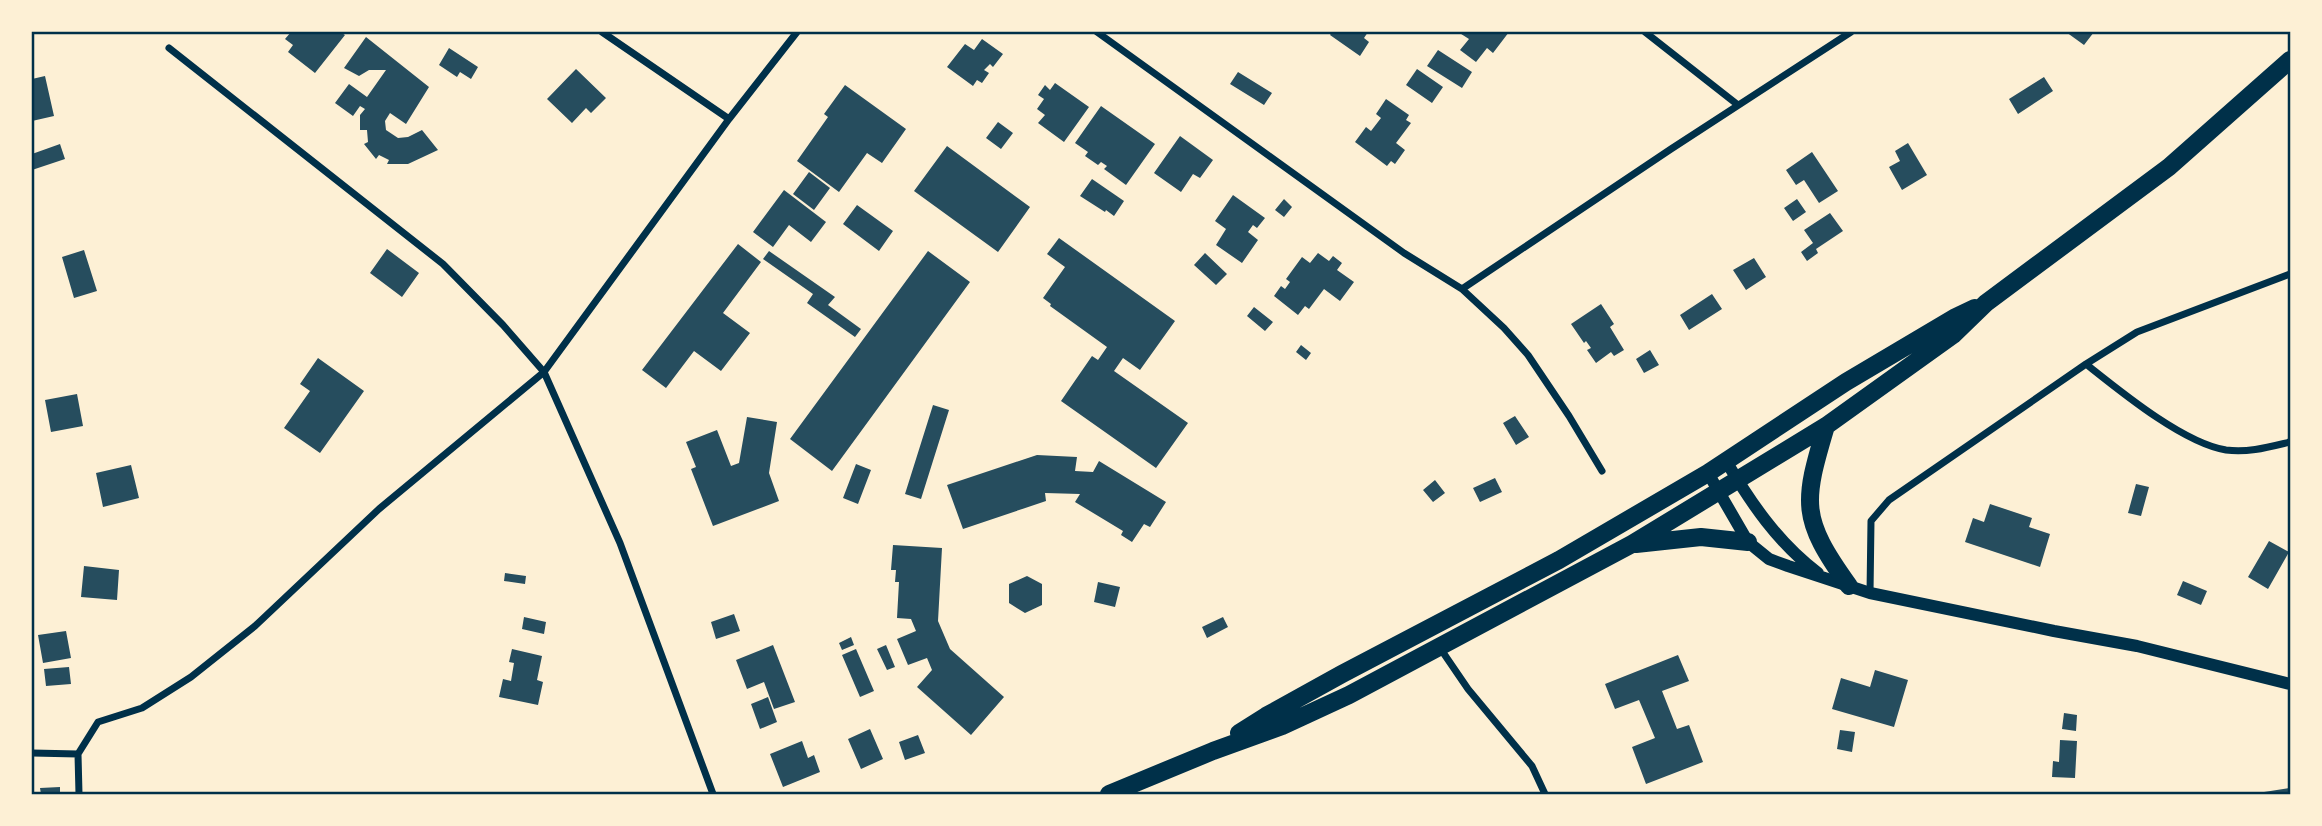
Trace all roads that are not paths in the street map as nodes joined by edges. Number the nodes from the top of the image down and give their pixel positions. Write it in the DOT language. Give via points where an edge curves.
graph roads {
  1 [pos="603,32"];
  2 [pos="797,32"];
  3 [pos="1097,32"];
  4 [pos="1645,32"];
  5 [pos="1851,32"];
  6 [pos="169,48"];
  7 [pos="2291,60"];
  8 [pos="1738,105"];
  9 [pos="729,119"];
  10 [pos="2291,274"];
  11 [pos="1462,289"];
  12 [pos="1986,303"];
  13 [pos="2086,364"];
  14 [pos="544,372"];
  15 [pos="1826,426"];
  16 [pos="2291,442"];
  17 [pos="1726,460"];
  18 [pos="1602,471"];
  19 [pos="1708,473"];
  20 [pos="1737,479"];
  21 [pos="1719,491"];
  22 [pos="1748,542"];
  23 [pos="1632,544"];
  24 [pos="1826,580"];
  25 [pos="1849,586"];
  26 [pos="1870,593"];
  27 [pos="1440,648"];
  28 [pos="2291,684"];
  29 [pos="1213,751"];
  30 [pos="32,753"];
  31 [pos="78,754"];
  32 [pos="79,794"];
  33 [pos="713,794"];
  34 [pos="1109,794"];
  35 [pos="1545,794"];
  1 -- 9 [label="street"];
  2 -- 9 [label="street"];
  3 -- 11 [label="street" via="1404,253"];
  4 -- 8 [label="street"];
  5 -- 8 [label="street"];
  6 -- 14 [label="street" via="443,264"];
  7 -- 12 [label="highway" via="2169,167"];
  8 -- 11 [label="street"];
  9 -- 14 [label="street"];
  10 -- 13 [label="street" via="2137,332"];
  11 -- 18 [label="street" via="1528,355"];
  12 -- 15 [label="highway" via="1953,335"];
  12 -- 17 [label="highway" via="1846,382"];
  13 -- 16 [label="street" via="2183,433 2224,450 2252,451"];
  13 -- 26 [label="street" via="1889,500 1871,521"];
  14 -- 31 [label="street" via="379,509 255,626 191,677 142,708 98,722"];
  14 -- 33 [label="street" via="620,543"];
  15 -- 20 [label="highway"];
  15 -- 25 [label="highway" via="1811,476 1808,506 1817,536"];
  17 -- 19 [label="highway"];
  17 -- 20 [label="street"];
  19 -- 21 [label="street"];
  19 -- 29 [label="highway" via="1559,560 1266,716"];
  20 -- 21 [label="highway"];
  20 -- 24 [label="street" via="1794,555"];
  21 -- 22 [label="street"];
  21 -- 23 [label="highway"];
  22 -- 23 [label="highway" via="1701,537"];
  22 -- 24 [label="street" via="1769,559"];
  23 -- 27 [label="highway"];
  24 -- 25 [label="street"];
  25 -- 26 [label="street"];
  26 -- 28 [label="street" via="2137,646"];
  27 -- 29 [label="highway" via="1349,695"];
  27 -- 35 [label="street" via="1532,766"];
  29 -- 34 [label="highway"];
  30 -- 31 [label="street"];
  31 -- 32 [label="street"];
}
